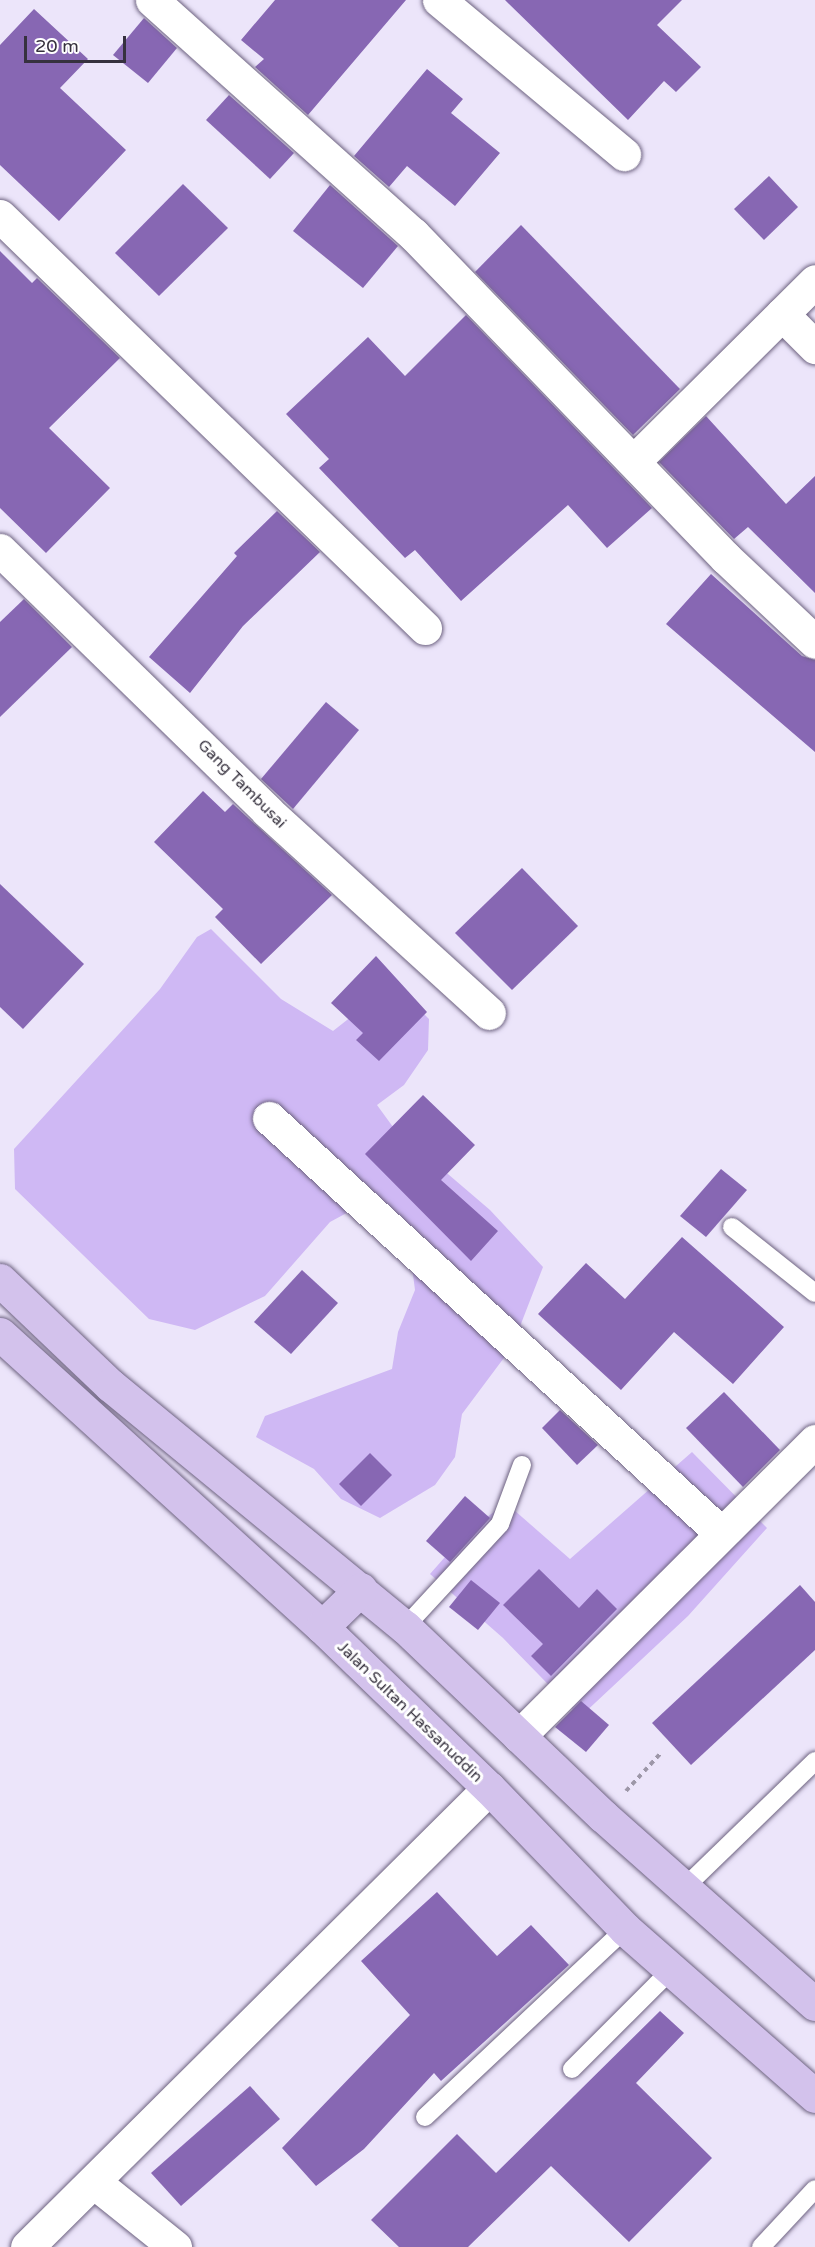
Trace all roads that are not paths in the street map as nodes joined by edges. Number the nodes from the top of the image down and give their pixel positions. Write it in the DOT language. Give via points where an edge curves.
graph roads {
  1 [pos="152,0"];
  2 [pos="439,0"];
  3 [pos="624,154"];
  4 [pos="0,216"];
  5 [pos="815,281"];
  6 [pos="782,314"];
  7 [pos="815,347"];
  8 [pos="633,461"];
  9 [pos="0,550"];
  10 [pos="425,628"];
  11 [pos="815,642"];
  12 [pos="489,1012"];
  13 [pos="269,1118"];
  14 [pos="732,1227"];
  15 [pos="0,1280"];
  16 [pos="815,1293"];
  17 [pos="0,1334"];
  18 [pos="815,1441"];
  19 [pos="522,1465"];
  20 [pos="722,1533"];
  21 [pos="361,1589"];
  22 [pos="322,1627"];
  23 [pos="405,1627"];
  24 [pos="519,1736"];
  25 [pos="815,1761"];
  26 [pos="489,1788"];
  27 [pos="683,1889"];
  28 [pos="626,1929"];
  29 [pos="672,1969"];
  30 [pos="815,2004"];
  31 [pos="572,2069"];
  32 [pos="815,2096"];
  33 [pos="425,2116"];
  34 [pos="94,2182"];
  35 [pos="815,2189"];
  36 [pos="27,2247"];
  37 [pos="175,2247"];
  38 [pos="761,2247"];
  1 -- 8 [label="street" via="413,234"];
  2 -- 3 [label="street"];
  4 -- 10 [label="street"];
  5 -- 6 [label="street"];
  6 -- 7 [label="street"];
  6 -- 8 [label="street"];
  8 -- 11 [label="street"];
  9 -- 12 [label="street, Gang Tambusai" via="267,811"];
  13 -- 20 [label="street"];
  14 -- 16 [label="lane"];
  15 -- 21 [label="main road" via="110,1385"];
  17 -- 22 [label="main road, Jalan Sultan Hassanuddin"];
  18 -- 20 [label="street"];
  19 -- 23 [label="lane" via="494,1531"];
  20 -- 24 [label="street"];
  21 -- 22 [label="main road"];
  21 -- 23 [label="main road"];
  22 -- 26 [label="main road, Jalan Sultan Hassanuddin"];
  23 -- 24 [label="main road"];
  24 -- 27 [label="main road"];
  25 -- 27 [label="lane"];
  26 -- 28 [label="main road, Jalan Sultan Hassanuddin"];
  26 -- 34 [label="street"];
  27 -- 30 [label="main road"];
  28 -- 29 [label="main road, Jalan Sultan Hassanuddin"];
  28 -- 33 [label="lane"];
  29 -- 31 [label="lane"];
  29 -- 32 [label="main road, Jalan Sultan Hassanuddin"];
  34 -- 36 [label="street"];
  34 -- 37 [label="street"];
  35 -- 38 [label="lane"];
}
